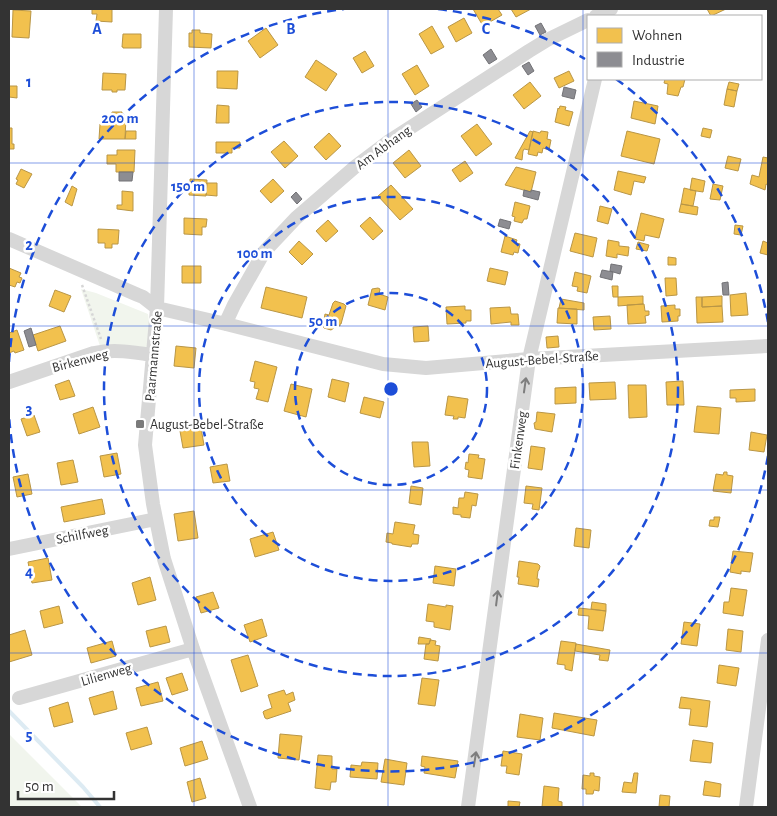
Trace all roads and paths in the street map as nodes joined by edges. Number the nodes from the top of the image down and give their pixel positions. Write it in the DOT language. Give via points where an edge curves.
graph roads {
  1 [pos="166,9"];
  2 [pos="587,20"];
  3 [pos="595,80"];
  4 [pos="9,239"];
  5 [pos="81,284"];
  6 [pos="157,308"];
  7 [pos="226,324"];
  8 [pos="768,346"];
  9 [pos="106,350"];
  10 [pos="152,355"];
  11 [pos="529,359"];
  12 [pos="9,382"];
  13 [pos="156,519"];
  14 [pos="9,549"];
  15 [pos="768,640"];
  16 [pos="193,648"];
  17 [pos="19,698"];
  18 [pos="250,807"];
  19 [pos="468,807"];
  20 [pos="746,807"];
  1 -- 6 [label="street, Paarmannstraße"];
  2 -- 7 [label="street, Am Abhang" via="546,40 356,166 293,221 264,252"];
  3 -- 11 [label="street, Finkenweg"];
  4 -- 6 [label="street, August-Bebel-Straße" via="143,297"];
  5 -- 9 [label="path"];
  6 -- 7 [label="street, August-Bebel-Straße"];
  6 -- 10 [label="street, Paarmannstraße"];
  7 -- 11 [label="street, August-Bebel-Straße" via="383,364 426,368"];
  8 -- 11 [label="street, August-Bebel-Straße"];
  9 -- 10 [label="street, Birkenweg"];
  9 -- 12 [label="street, Birkenweg"];
  10 -- 13 [label="street, Paarmannstraße" via="145,446"];
  19 -- 11 [label="street, Finkenweg, one-way"];
  13 -- 14 [label="street, Schilfweg"];
  13 -- 16 [label="street, Paarmannstraße" via="164,560"];
  15 -- 20 [label="street"];
  16 -- 17 [label="street, Lilienweg"];
  16 -- 18 [label="street, Paarmannstraße"];
}
